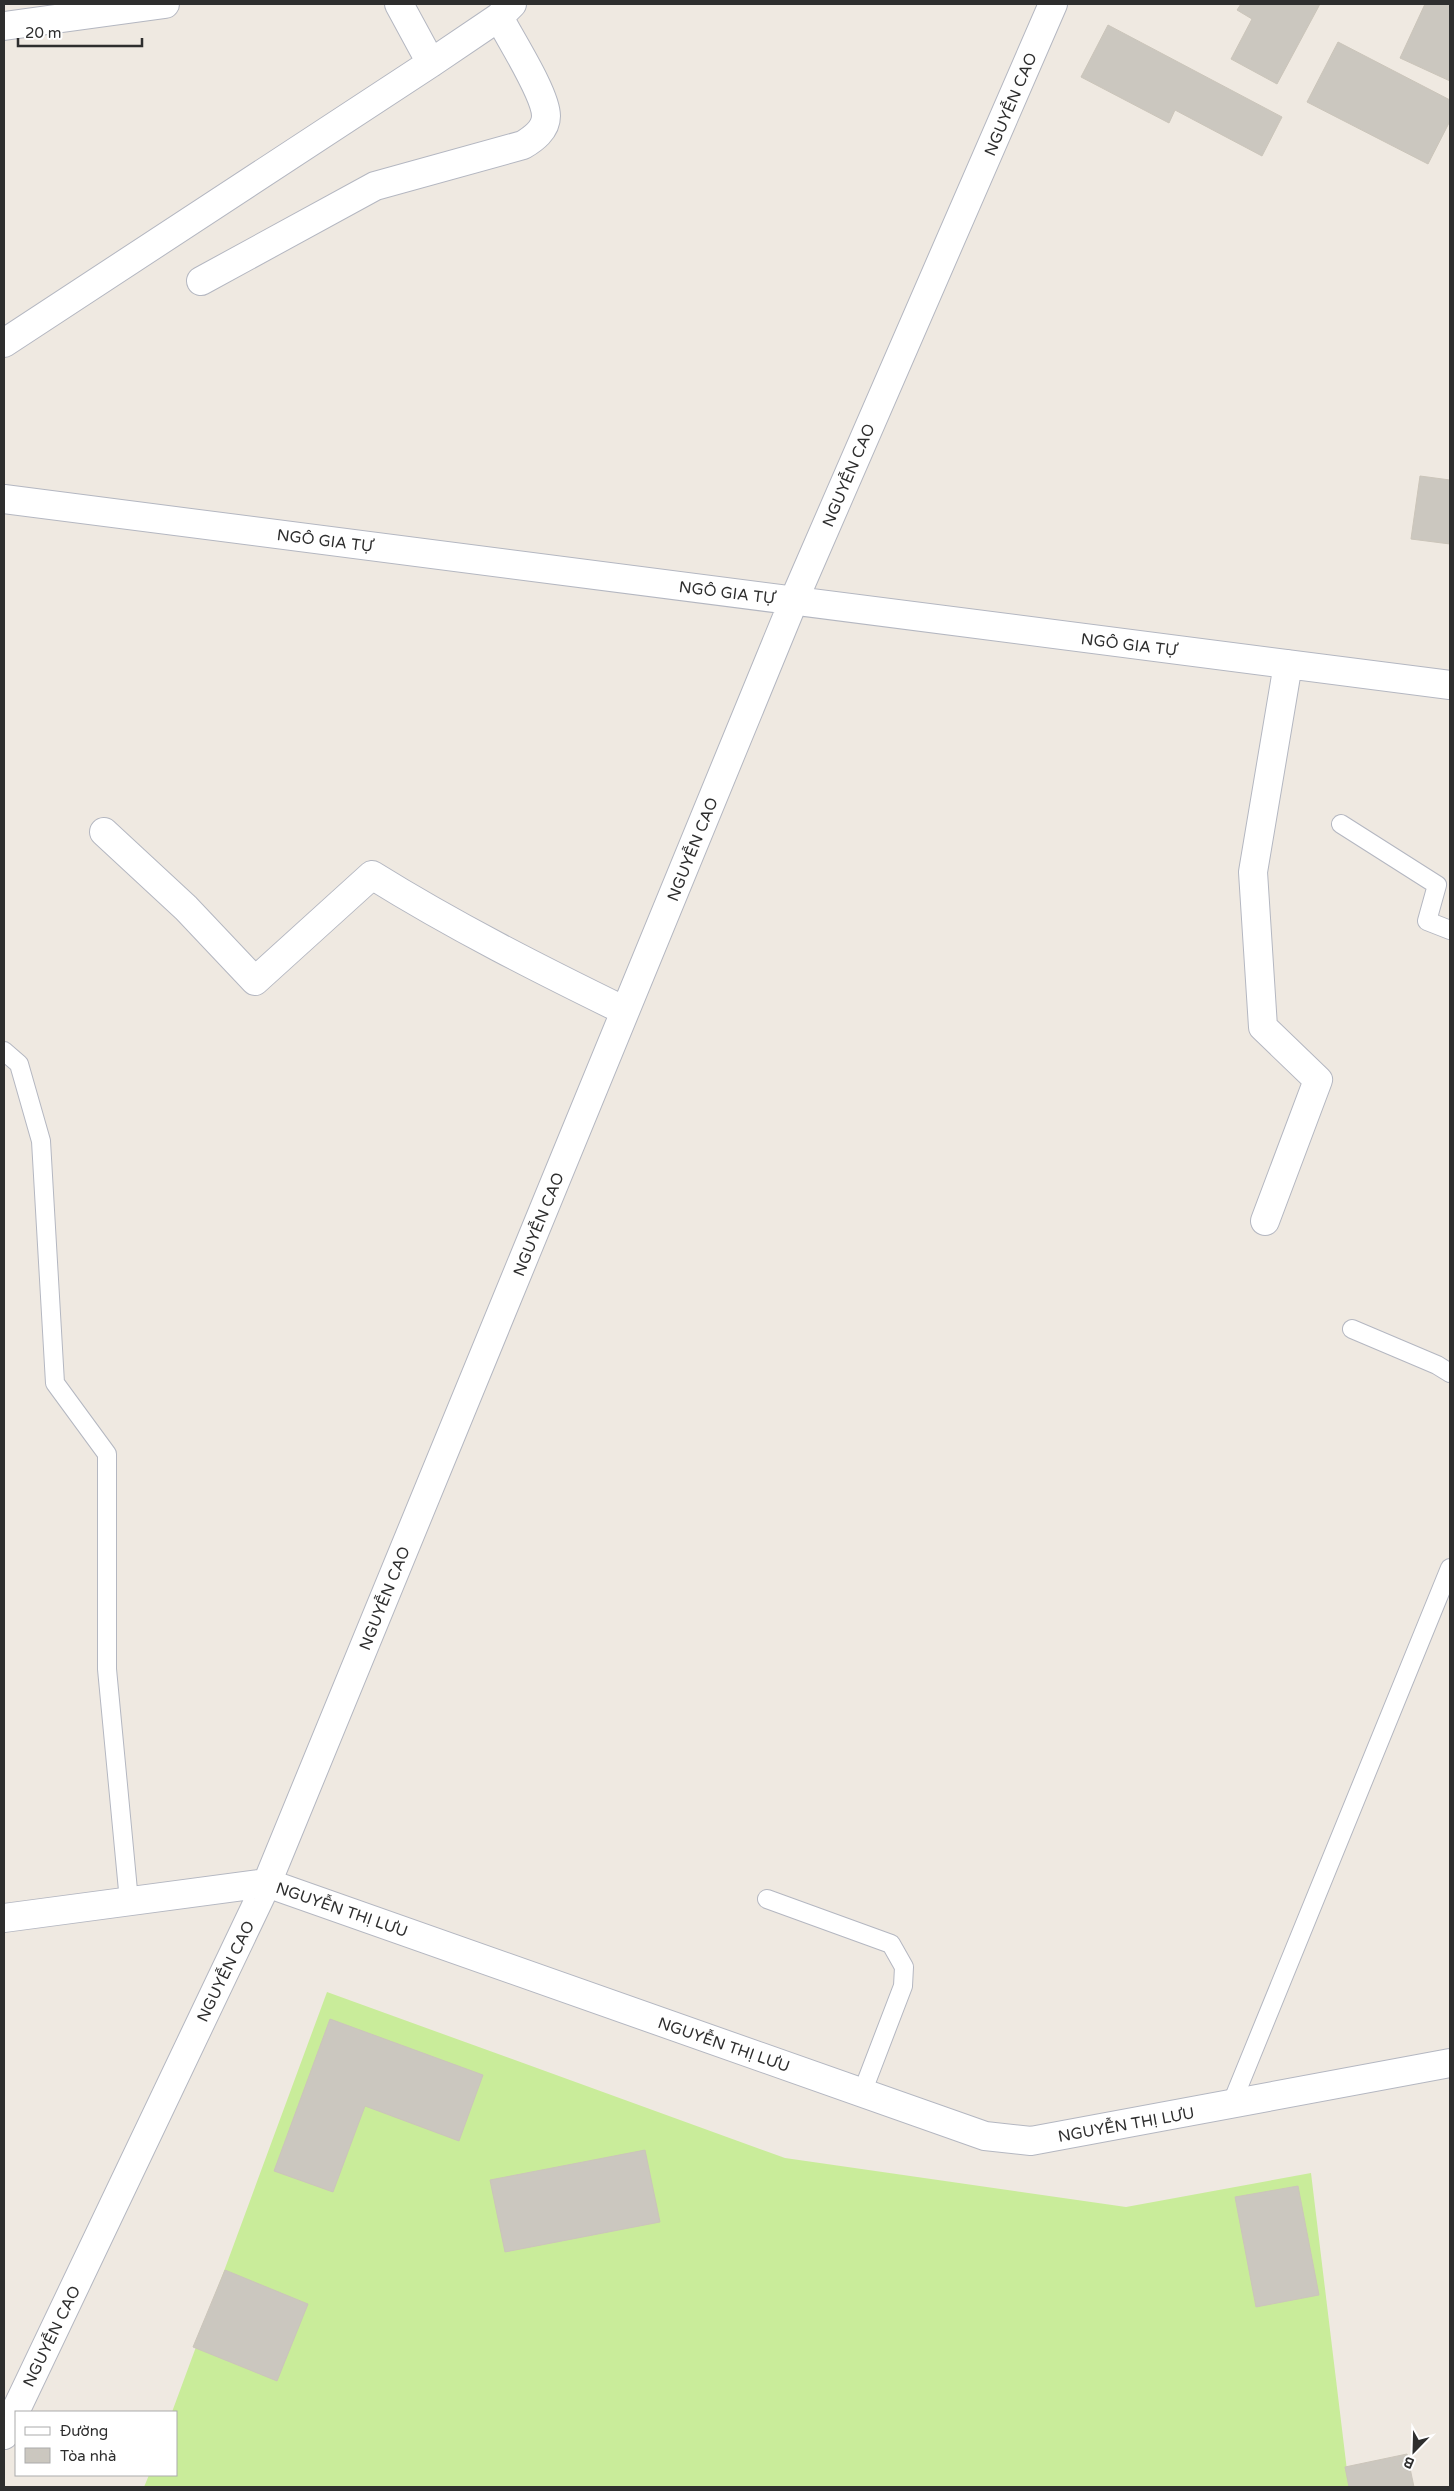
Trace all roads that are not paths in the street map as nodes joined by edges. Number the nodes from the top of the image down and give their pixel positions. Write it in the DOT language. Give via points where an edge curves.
graph roads {
  1 [pos="165,4"];
  2 [pos="399,4"];
  3 [pos="1053,4"];
  4 [pos="506,11"];
  5 [pos="4,26"];
  6 [pos="431,63"];
  7 [pos="201,281"];
  8 [pos="4,343"];
  9 [pos="4,499"];
  10 [pos="794,600"];
  11 [pos="1288,664"];
  12 [pos="1450,685"];
  13 [pos="1341,824"];
  14 [pos="104,832"];
  15 [pos="1450,930"];
  16 [pos="625,1011"];
  17 [pos="4,1051"];
  18 [pos="1265,1221"];
  19 [pos="1352,1329"];
  20 [pos="1450,1374"];
  21 [pos="1450,1568"];
  22 [pos="267,1883"];
  23 [pos="767,1899"];
  24 [pos="129,1901"];
  25 [pos="4,1918"];
  26 [pos="1450,2062"];
  27 [pos="862,2093"];
  28 [pos="1231,2106"];
  29 [pos="15,2411"];
  30 [pos="15,2412"];
  31 [pos="4,2435"];
  1 -- 5 [label="street"];
  2 -- 6 [label="street"];
  3 -- 10 [label="street, NGUYỄN CAO"];
  4 -- 6 [label="street"];
  4 -- 7 [label="street" via="546,117 538,136 523,145 375,186"];
  6 -- 8 [label="street"];
  9 -- 10 [label="street, NGÔ GIA TỰ"];
  10 -- 11 [label="street, NGÔ GIA TỰ"];
  10 -- 16 [label="street, NGUYỄN CAO"];
  11 -- 12 [label="street, NGÔ GIA TỰ"];
  11 -- 18 [label="street" via="1253,872 1263,1027 1318,1080"];
  13 -- 15 [label="lane" via="1438,885 1427,921"];
  14 -- 16 [label="street" via="186,908 255,980 372,875 525,962"];
  16 -- 22 [label="street, NGUYỄN CAO"];
  17 -- 24 [label="lane" via="19,1064 41,1141 55,1383 107,1454 107,1669"];
  19 -- 20 [label="lane" via="1437,1365"];
  21 -- 28 [label="lane"];
  22 -- 24 [label="street, NGUYỄN THỊ LƯU"];
  22 -- 27 [label="street, NGUYỄN THỊ LƯU"];
  22 -- 29 [label="street, NGUYỄN CAO"];
  23 -- 27 [label="lane" via="891,1944 904,1967 903,1986"];
  24 -- 25 [label="street, NGUYỄN THỊ LƯU"];
  26 -- 28 [label="street, NGUYỄN THỊ LƯU"];
  27 -- 28 [label="street, NGUYỄN THỊ LƯU" via="985,2136 1031,2141"];
  30 -- 31 [label="street, NGUYỄN CAO"];
}
